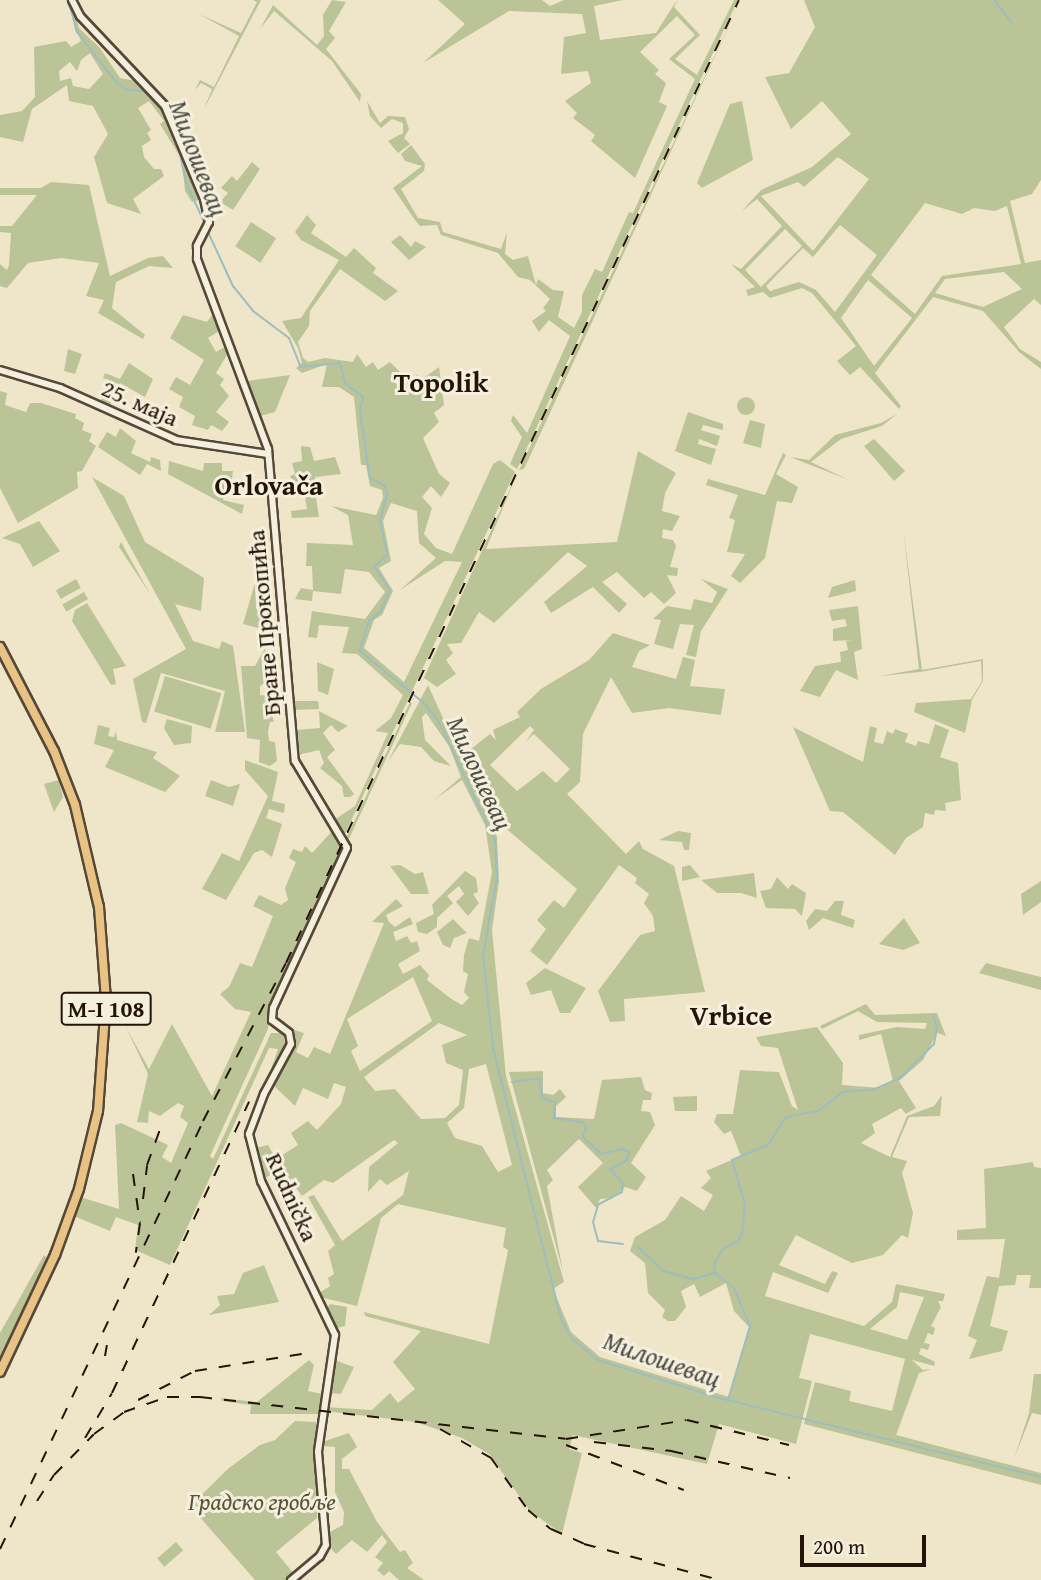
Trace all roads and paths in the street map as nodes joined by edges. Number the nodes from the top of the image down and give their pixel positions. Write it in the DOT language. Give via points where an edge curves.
graph roads {
  1 [pos="72,0"];
  2 [pos="0,370"];
  3 [pos="268,454"];
  4 [pos="0,647"];
  5 [pos="344,840"];
  6 [pos="0,1372"];
  7 [pos="291,1580"];
  1 -- 3 [label="street, Бране Прокопића" via="80,16 165,106 204,199 208,226 196,252 200,269"];
  2 -- 3 [label="street, 25. маја" via="61,388 176,440"];
  3 -- 5 [label="street, Бране Прокопића" via="295,761"];
  4 -- 6 [label="main road, M-I 108" via="54,751 75,805 99,907 106,1000 98,1111 79,1189 55,1255"];
  5 -- 7 [label="street, Rudnička" via="347,848 273,1008 272,1020 289,1033 291,1044 249,1134 261,1181 335,1335 318,1452 326,1545"];
}
